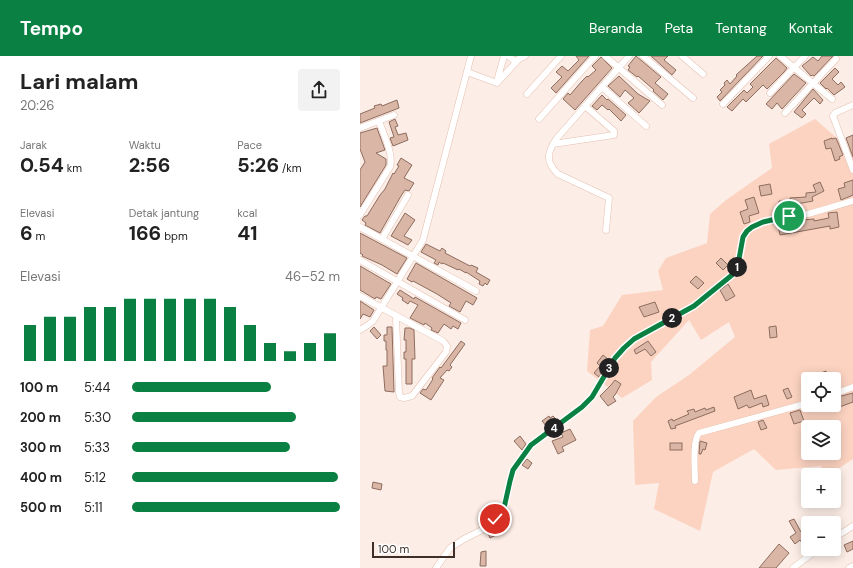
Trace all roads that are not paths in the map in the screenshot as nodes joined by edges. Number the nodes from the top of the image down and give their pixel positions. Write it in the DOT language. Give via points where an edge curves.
graph roads {
  1 [pos="471,56"];
  2 [pos="504,56"];
  3 [pos="508,56"];
  4 [pos="525,56"];
  5 [pos="561,56"];
  6 [pos="595,56"];
  7 [pos="605,56"];
  8 [pos="629,56"];
  9 [pos="643,56"];
  10 [pos="682,56"];
  11 [pos="769,56"];
  12 [pos="780,56"];
  13 [pos="805,56"];
  14 [pos="836,59"];
  15 [pos="518,60"];
  16 [pos="619,68"];
  17 [pos="794,68"];
  18 [pos="467,72"];
  19 [pos="703,74"];
  20 [pos="497,83"];
  21 [pos="813,83"];
  22 [pos="602,87"];
  23 [pos="526,94"];
  24 [pos="770,94"];
  25 [pos="693,98"];
  26 [pos="832,99"];
  27 [pos="723,104"];
  28 [pos="662,105"];
  29 [pos="585,106"];
  30 [pos="853,106"];
  31 [pos="785,114"];
  32 [pos="394,115"];
  33 [pos="539,120"];
  34 [pos="379,121"];
  35 [pos="646,126"];
  36 [pos="360,128"];
  37 [pos="553,144"];
  38 [pos="853,170"];
  39 [pos="408,195"];
  40 [pos="853,201"];
  41 [pos="360,215"];
  42 [pos="360,227"];
  43 [pos="606,230"];
  44 [pos="382,239"];
  45 [pos="414,256"];
  46 [pos="360,260"];
  47 [pos="398,282"];
  48 [pos="476,291"];
  49 [pos="360,296"];
  50 [pos="382,308"];
  51 [pos="396,317"];
  52 [pos="465,320"];
  53 [pos="360,330"];
  54 [pos="853,387"];
  55 [pos="841,391"];
  56 [pos="801,405"];
  57 [pos="695,481"];
  58 [pos="853,526"];
  59 [pos="841,534"];
  60 [pos="809,556"];
  61 [pos="853,566"];
  62 [pos="436,568"];
  63 [pos="793,568"];
  64 [pos="849,568"];
  1 -- 18 [label="street"];
  2 -- 20 [label="street"];
  3 -- 15 [label="street"];
  4 -- 15 [label="street"];
  5 -- 23 [label="street"];
  6 -- 33 [label="street"];
  7 -- 16 [label="street"];
  8 -- 16 [label="street"];
  9 -- 25 [label="street"];
  10 -- 19 [label="street"];
  11 -- 27 [label="street"];
  12 -- 17 [label="street"];
  13 -- 17 [label="street"];
  14 -- 21 [label="street"];
  15 -- 20 [label="street"];
  16 -- 22 [label="street"];
  16 -- 28 [label="street"];
  17 -- 21 [label="street"];
  17 -- 24 [label="street"];
  18 -- 20 [label="street"];
  18 -- 45 [label="street" via="425,233"];
  21 -- 26 [label="street"];
  21 -- 31 [label="street"];
  22 -- 29 [label="street"];
  22 -- 35 [label="street"];
  29 -- 37 [label="street"];
  29 -- 37 [label="street" via="614,131 614,135"];
  30 -- 38 [label="street" via="835,113 834,116"];
  32 -- 34 [label="street"];
  34 -- 36 [label="street"];
  34 -- 41 [label="street" via="392,164"];
  37 -- 43 [label="street" via="549,159 552,168 558,174 609,198"];
  39 -- 44 [label="street"];
  40 -- 62 [label="street" via="808,214 763,222 747,231 732,275 694,306 634,339 624,348 615,358 592,397 531,445 513,470 501,513 482,530 450,548"];
  42 -- 44 [label="street"];
  44 -- 45 [label="street"];
  45 -- 47 [label="street"];
  45 -- 48 [label="street"];
  46 -- 47 [label="street"];
  47 -- 50 [label="street"];
  47 -- 52 [label="street"];
  49 -- 50 [label="street"];
  50 -- 51 [label="street"];
  50 -- 53 [label="street" via="371,323"];
  51 -- 51 [label="street" via="399,393 400,397 404,398 412,396 446,352 447,346 443,341"];
  54 -- 55 [label="street"];
  56 -- 57 [label="street" via="699,433 696,438"];
  58 -- 59 [label="street"];
  60 -- 63 [label="street"];
  61 -- 64 [label="street"];
}
